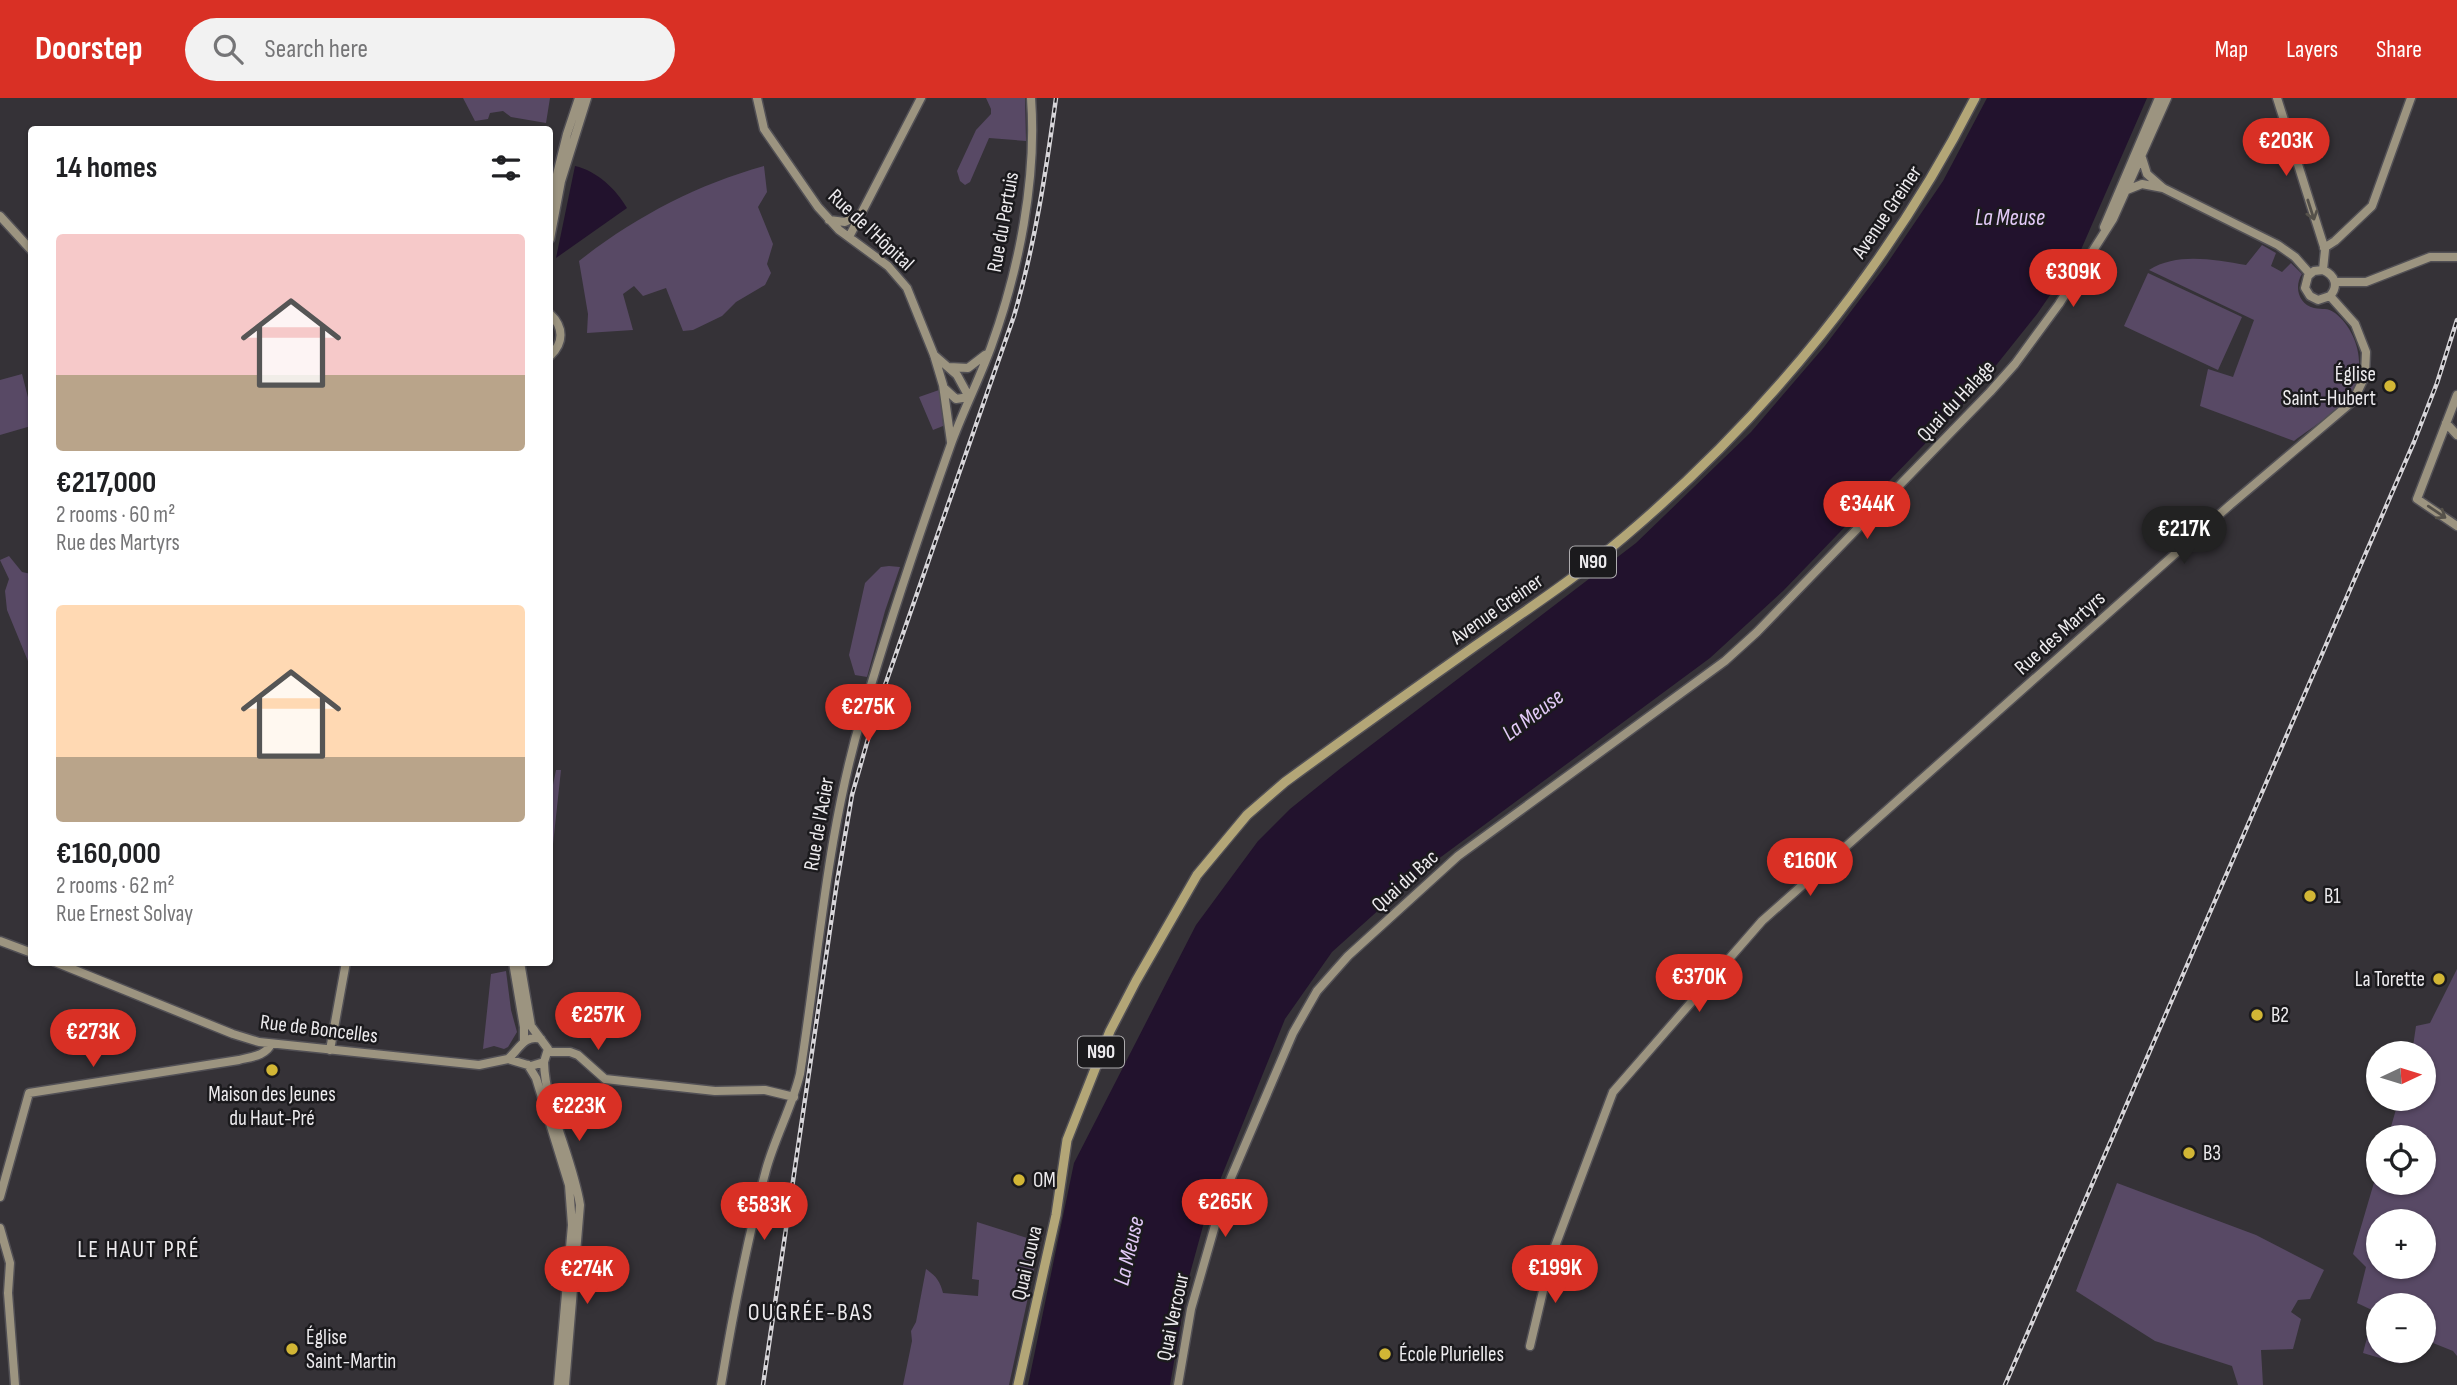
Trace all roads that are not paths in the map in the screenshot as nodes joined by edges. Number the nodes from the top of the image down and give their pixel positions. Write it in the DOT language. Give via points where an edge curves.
graph roads {
  1 [pos="579,98"];
  2 [pos="587,98"];
  3 [pos="757,98"];
  4 [pos="920,98"];
  5 [pos="1031,98"];
  6 [pos="1975,98"];
  7 [pos="2159,98"];
  8 [pos="2167,98"];
  9 [pos="2277,98"];
  10 [pos="2411,98"];
  11 [pos="2142,158"];
  12 [pos="2163,188"];
  13 [pos="553,190"];
  14 [pos="2127,190"];
  15 [pos="862,214"];
  16 [pos="0,216"];
  17 [pos="829,220"];
  18 [pos="553,223"];
  19 [pos="2102,234"];
  20 [pos="849,237"];
  21 [pos="28,247"];
  22 [pos="2324,248"];
  23 [pos="2457,257"];
  24 [pos="2323,270"];
  25 [pos="2310,274"];
  26 [pos="2335,282"];
  27 [pos="2330,296"];
  28 [pos="553,317"];
  29 [pos="990,350"];
  30 [pos="553,352"];
  31 [pos="934,355"];
  32 [pos="949,367"];
  33 [pos="943,385"];
  34 [pos="2457,395"];
  35 [pos="969,397"];
  36 [pos="2446,423"];
  37 [pos="2457,435"];
  38 [pos="951,445"];
  39 [pos="2457,527"];
  40 [pos="1690,688"];
  41 [pos="0,941"];
  42 [pos="28,952"];
  43 [pos="65,966"];
  44 [pos="345,966"];
  45 [pos="514,966"];
  46 [pos="521,966"];
  47 [pos="541,1039"];
  48 [pos="271,1044"];
  49 [pos="522,1045"];
  50 [pos="330,1050"];
  51 [pos="548,1052"];
  52 [pos="508,1059"];
  53 [pos="544,1062"];
  54 [pos="527,1064"];
  55 [pos="794,1097"];
  56 [pos="1066,1148"];
  57 [pos="1231,1176"];
  58 [pos="0,1198"];
  59 [pos="0,1228"];
  60 [pos="1530,1346"];
  61 [pos="15,1385"];
  62 [pos="558,1385"];
  63 [pos="565,1385"];
  64 [pos="721,1385"];
  65 [pos="1018,1385"];
  66 [pos="1178,1385"];
  1 -- 13 [label="main road"];
  2 -- 18 [label="main road"];
  3 -- 17 [label="main road, Rue de l'Hôpital" via="768,137"];
  4 -- 15 [label="main road"];
  5 -- 29 [label="main road, Rue du Pertuis" via="1032,162 1025,214"];
  6 -- 56 [label="main road, Avenue Greiner / N90" via="1914,205 1861,282 1732,436 1595,561 1301,771 1227,837 1197,875 1147,961 1100,1054"];
  7 -- 19 [label="main road, Quai du Halage"];
  8 -- 11 [label="main road, Quai du Halage"];
  9 -- 22 [label="main road, one-way"];
  10 -- 22 [label="main road" via="2372,206"];
  11 -- 12 [label="main road" via="2147,174"];
  11 -- 14 [label="main road, Quai du Halage"];
  12 -- 14 [label="main road" via="2142,184"];
  12 -- 25 [label="main road" via="2278,244"];
  14 -- 19 [label="main road, Quai du Halage"];
  15 -- 17 [label="main road" via="849,222"];
  15 -- 20 [label="main road"];
  16 -- 21 [label="main road"];
  17 -- 20 [label="main road, Rue de l'Hôpital"];
  19 -- 40 [label="main road, Quai du Halage" via="2052,314 1990,392 1757,632"];
  20 -- 31 [label="main road, Rue de l'Hôpital" via="902,282"];
  22 -- 24 [label="main road"];
  23 -- 26 [label="main road" via="2430,257 2366,282"];
  24 -- 25 [label="main road"];
  24 -- 26 [label="main road"];
  25 -- 27 [label="main road" via="2305,284 2310,296 2318,300"];
  26 -- 27 [label="main road"];
  27 -- 60 [label="main road, Rue des Martyrs" via="2355,324 2366,352 2365,376 2353,401 1762,921 1613,1092 1551,1257"];
  28 -- 30 [label="main road" via="561,335"];
  29 -- 32 [label="main road" via="972,366"];
  29 -- 35 [label="main road, Rue du Pertuis"];
  31 -- 32 [label="main road"];
  31 -- 33 [label="main road, Rue de l'Hôpital"];
  32 -- 35 [label="main road"];
  33 -- 35 [label="main road" via="956,399"];
  33 -- 38 [label="main road, Rue de l'Hôpital"];
  34 -- 36 [label="main road"];
  35 -- 38 [label="main road, Rue de l'Acier"];
  36 -- 37 [label="main road"];
  36 -- 39 [label="main road, one-way" via="2417,499"];
  38 -- 55 [label="main road, Rue de l'Acier" via="890,622 849,760"];
  40 -- 57 [label="main road, Quai du Bac" via="1473,845 1348,956 1317,991 1293,1033"];
  41 -- 42 [label="main road"];
  43 -- 48 [label="main road, Rue de Boncelles" via="233,1034"];
  44 -- 50 [label="main road"];
  45 -- 49 [label="main road" via="524,1027"];
  46 -- 47 [label="main road" via="531,1026"];
  47 -- 49 [label="main road" via="532,1037"];
  47 -- 51 [label="main road"];
  48 -- 50 [label="main road, Rue de Boncelles"];
  48 -- 58 [label="main road" via="261,1054 239,1060 29,1093"];
  49 -- 52 [label="main road"];
  49 -- 54 [label="main road" via="520,1056"];
  50 -- 52 [label="main road, Rue de Boncelles" via="479,1065"];
  51 -- 53 [label="main road"];
  51 -- 55 [label="main road" via="578,1055 605,1079 720,1092 765,1090"];
  52 -- 54 [label="main road, Rue de Boncelles"];
  53 -- 54 [label="main road, Rue de Boncelles"];
  53 -- 63 [label="main road" via="580,1205"];
  54 -- 62 [label="main road" via="540,1090 572,1200"];
  55 -- 64 [label="main road, Rue de l'Acier" via="766,1171"];
  56 -- 65 [label="main road, Quai Louva / N90"];
  57 -- 66 [label="main road, Quai Vercour" via="1199,1276"];
  59 -- 61 [label="main road" via="10,1270"];
}
